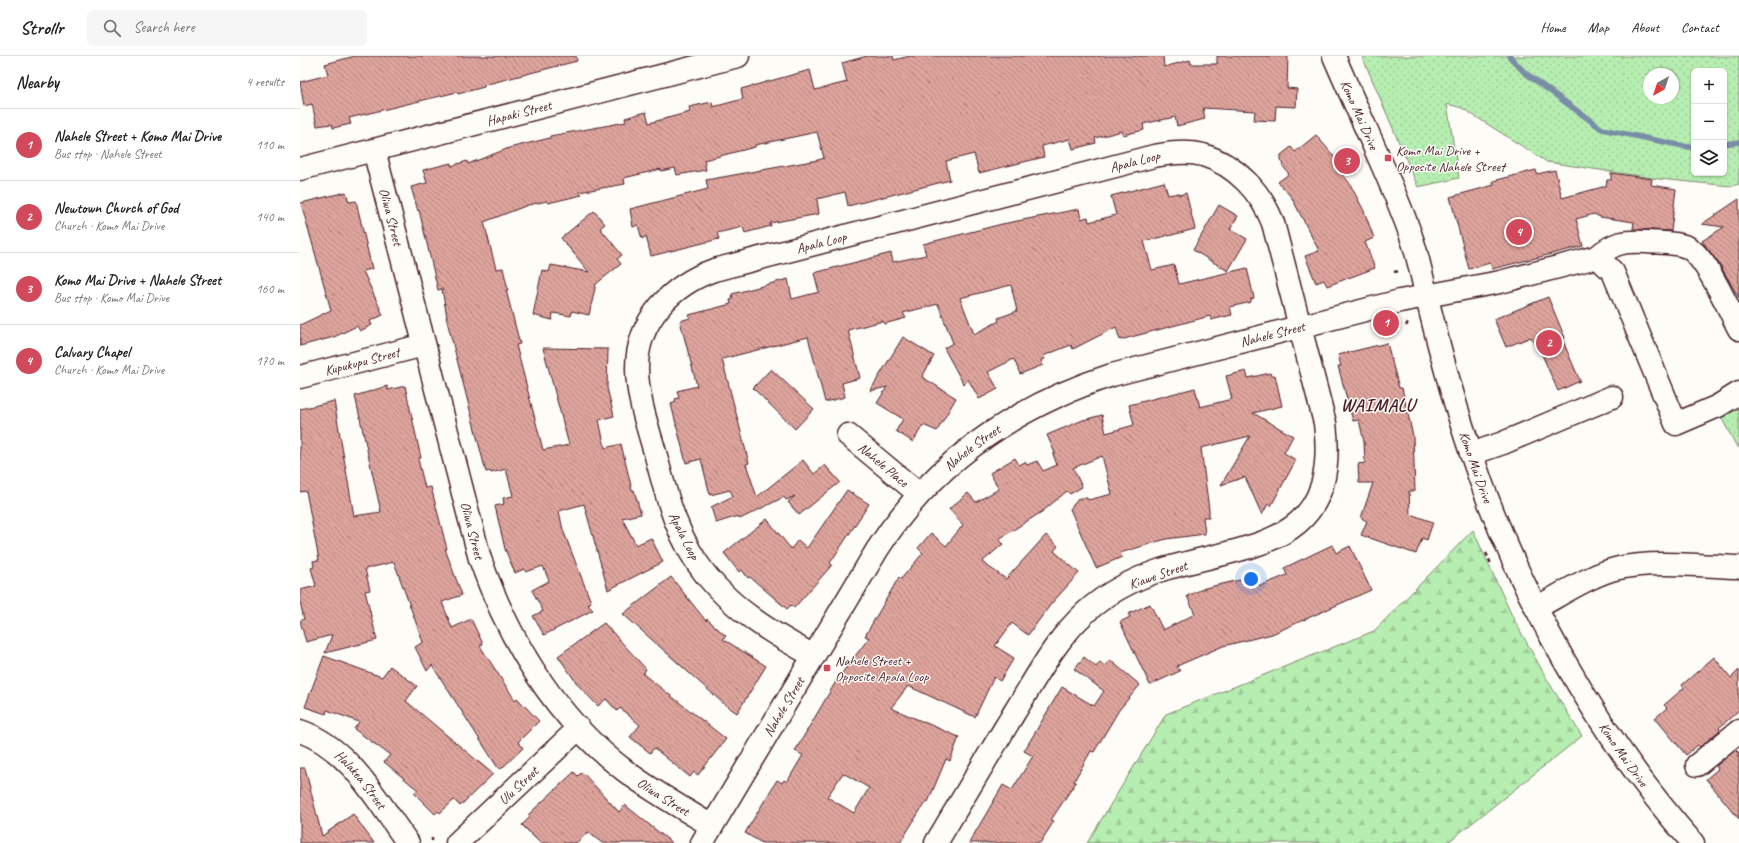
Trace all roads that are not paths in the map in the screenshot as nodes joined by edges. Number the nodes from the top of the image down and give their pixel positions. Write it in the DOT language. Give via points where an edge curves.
graph roads {
  1 [pos="738,56"];
  2 [pos="1334,56"];
  3 [pos="374,150"];
  4 [pos="300,169"];
  5 [pos="1597,258"];
  6 [pos="1427,296"];
  7 [pos="1300,327"];
  8 [pos="1739,329"];
  9 [pos="424,345"];
  10 [pos="300,377"];
  11 [pos="1739,393"];
  12 [pos="1612,397"];
  13 [pos="848,435"];
  14 [pos="1471,454"];
  15 [pos="919,494"];
  16 [pos="1739,567"];
  17 [pos="1536,608"];
  18 [pos="814,656"];
  19 [pos="579,728"];
  20 [pos="300,731"];
  21 [pos="1739,731"];
  22 [pos="1697,765"];
  23 [pos="707,834"];
  24 [pos="408,843"];
  25 [pos="457,843"];
  26 [pos="936,843"];
  27 [pos="1693,843"];
  1 -- 3 [label="street, Hapaki Street"];
  2 -- 6 [label="street, Komo Mai Drive" via="1404,215"];
  3 -- 4 [label="street, Hapaki Street"];
  3 -- 9 [label="street, Oliwa Street"];
  5 -- 6 [label="street, Nahele Street" via="1500,282"];
  5 -- 8 [label="street" via="1609,246 1626,242 1688,247 1704,264"];
  5 -- 11 [label="street" via="1613,272 1676,424 1718,406"];
  6 -- 7 [label="street, Nahele Street"];
  6 -- 14 [label="street, Komo Mai Drive"];
  7 -- 15 [label="street, Nahele Street" via="1112,376 1060,394 991,431 952,462"];
  7 -- 18 [label="street, Apala Loop" via="1268,209 1247,182 1229,167 1203,155 1188,153 1154,156 714,270 682,284 661,304 650,319 639,349 637,368 641,400 668,504 689,551 718,590 756,622"];
  7 -- 26 [label="street, Kiawe Street" via="1328,444 1324,478 1316,502 1303,518 1289,529 1263,543 1147,575 1110,594 1085,613 1070,628 1046,661"];
  9 -- 10 [label="street, Kupukupu Street"];
  9 -- 19 [label="street, Oliwa Street" via="480,559 491,589 504,619 536,675"];
  12 -- 14 [label="street"];
  13 -- 15 [label="street, Nahele Place"];
  14 -- 17 [label="street, Komo Mai Drive" via="1501,532"];
  15 -- 18 [label="street, Nahele Street" via="886,536"];
  16 -- 17 [label="street" via="1640,565 1618,568"];
  17 -- 27 [label="street, Komo Mai Drive" via="1573,674 1621,749"];
  18 -- 23 [label="street, Nahele Street"];
  19 -- 23 [label="street, Oliwa Street" via="624,770"];
  19 -- 25 [label="street, Ulu Street"];
  20 -- 24 [label="street, Halakea Street" via="321,740 346,759"];
  21 -- 22 [label="street"];
}
